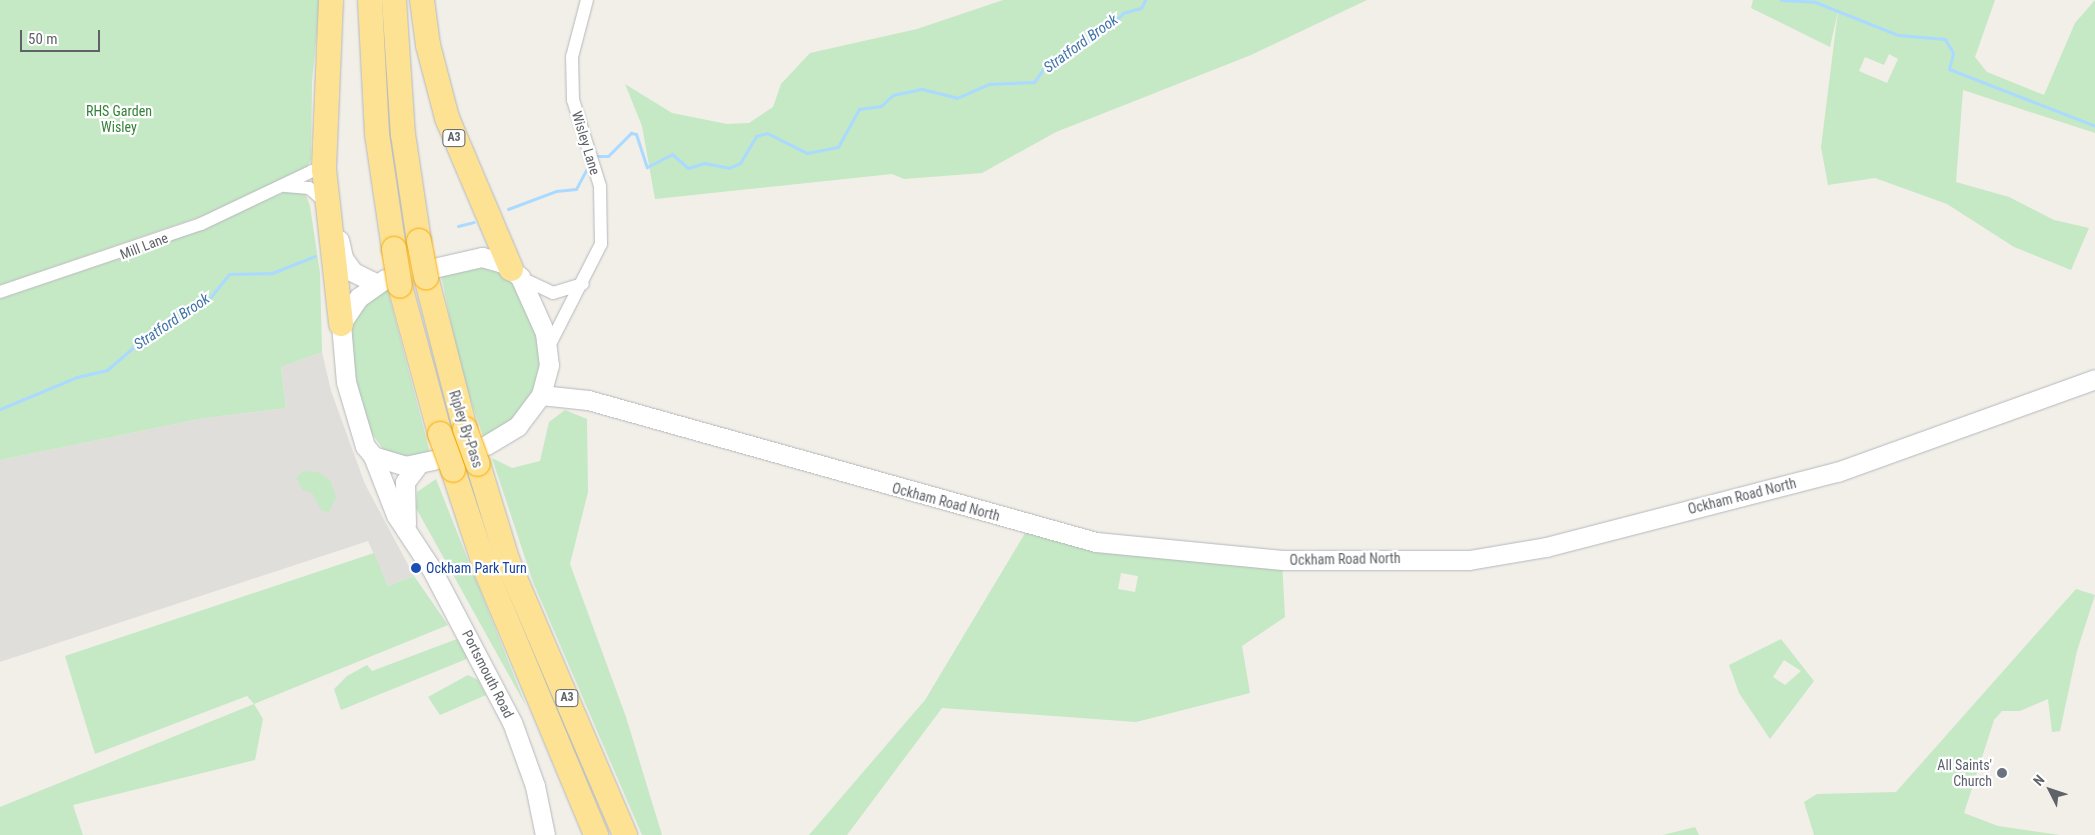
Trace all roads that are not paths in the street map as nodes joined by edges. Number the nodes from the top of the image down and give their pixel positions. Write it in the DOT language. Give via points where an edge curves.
graph roads {
  1 [pos="331,0"];
  2 [pos="370,0"];
  3 [pos="394,0"];
  4 [pos="422,0"];
  5 [pos="587,0"];
  6 [pos="324,169"];
  7 [pos="283,186"];
  8 [pos="327,205"];
  9 [pos="432,272"];
  10 [pos="515,273"];
  11 [pos="387,282"];
  12 [pos="583,284"];
  13 [pos="0,292"];
  14 [pos="341,324"];
  15 [pos="548,356"];
  16 [pos="2095,379"];
  17 [pos="541,395"];
  18 [pos="588,400"];
  19 [pos="482,454"];
  20 [pos="373,456"];
  21 [pos="435,465"];
  22 [pos="406,524"];
  23 [pos="545,835"];
  24 [pos="596,835"];
  25 [pos="625,835"];
  1 -- 6 [label="highway"];
  2 -- 11 [label="highway, Ripley By-Pass / A3, bridge" via="377,134 394,249"];
  3 -- 9 [label="highway, Ripley By-Pass / A3, bridge" via="404,134 419,242"];
  4 -- 10 [label="highway, A3" via="428,45 447,118"];
  5 -- 12 [label="street, Wisley Lane" via="572,57 573,100 600,186 601,244"];
  6 -- 7 [label="street, Mill Lane"];
  6 -- 8 [label="highway"];
  6 -- 11 [label="main road" via="334,177 343,258 359,277"];
  7 -- 8 [label="street" via="309,188"];
  7 -- 13 [label="street, Mill Lane" via="240,208 109,259"];
  8 -- 14 [label="highway"];
  9 -- 10 [label="main road" via="482,257"];
  9 -- 19 [label="highway, Ripley By-Pass / A3, bridge" via="465,429"];
  10 -- 12 [label="street" via="537,289 553,293"];
  10 -- 15 [label="main road" via="540,319"];
  11 -- 14 [label="main road" via="359,297"];
  11 -- 21 [label="highway, Ripley By-Pass / A3, bridge" via="440,434"];
  12 -- 15 [label="street, Wisley Lane"];
  14 -- 20 [label="main road, Portsmouth Road" via="346,382 363,440"];
  15 -- 17 [label="main road"];
  15 -- 18 [label="main road, Ockham Road North"];
  16 -- 18 [label="main road, Ockham Road North" via="1837,472 1546,546 1469,560 1282,560 1096,542"];
  17 -- 18 [label="main road, Ockham Road North"];
  17 -- 19 [label="main road" via="518,426"];
  19 -- 25 [label="highway, Ripley By-Pass / A3" via="508,562"];
  20 -- 21 [label="main road" via="390,464"];
  20 -- 22 [label="main road, Portsmouth Road" via="388,499"];
  21 -- 22 [label="main road, Portsmouth Road" via="405,482"];
  21 -- 24 [label="highway, Ripley By-Pass / A3" via="487,573"];
  22 -- 23 [label="main road, Portsmouth Road" via="512,722 534,786"];
}
